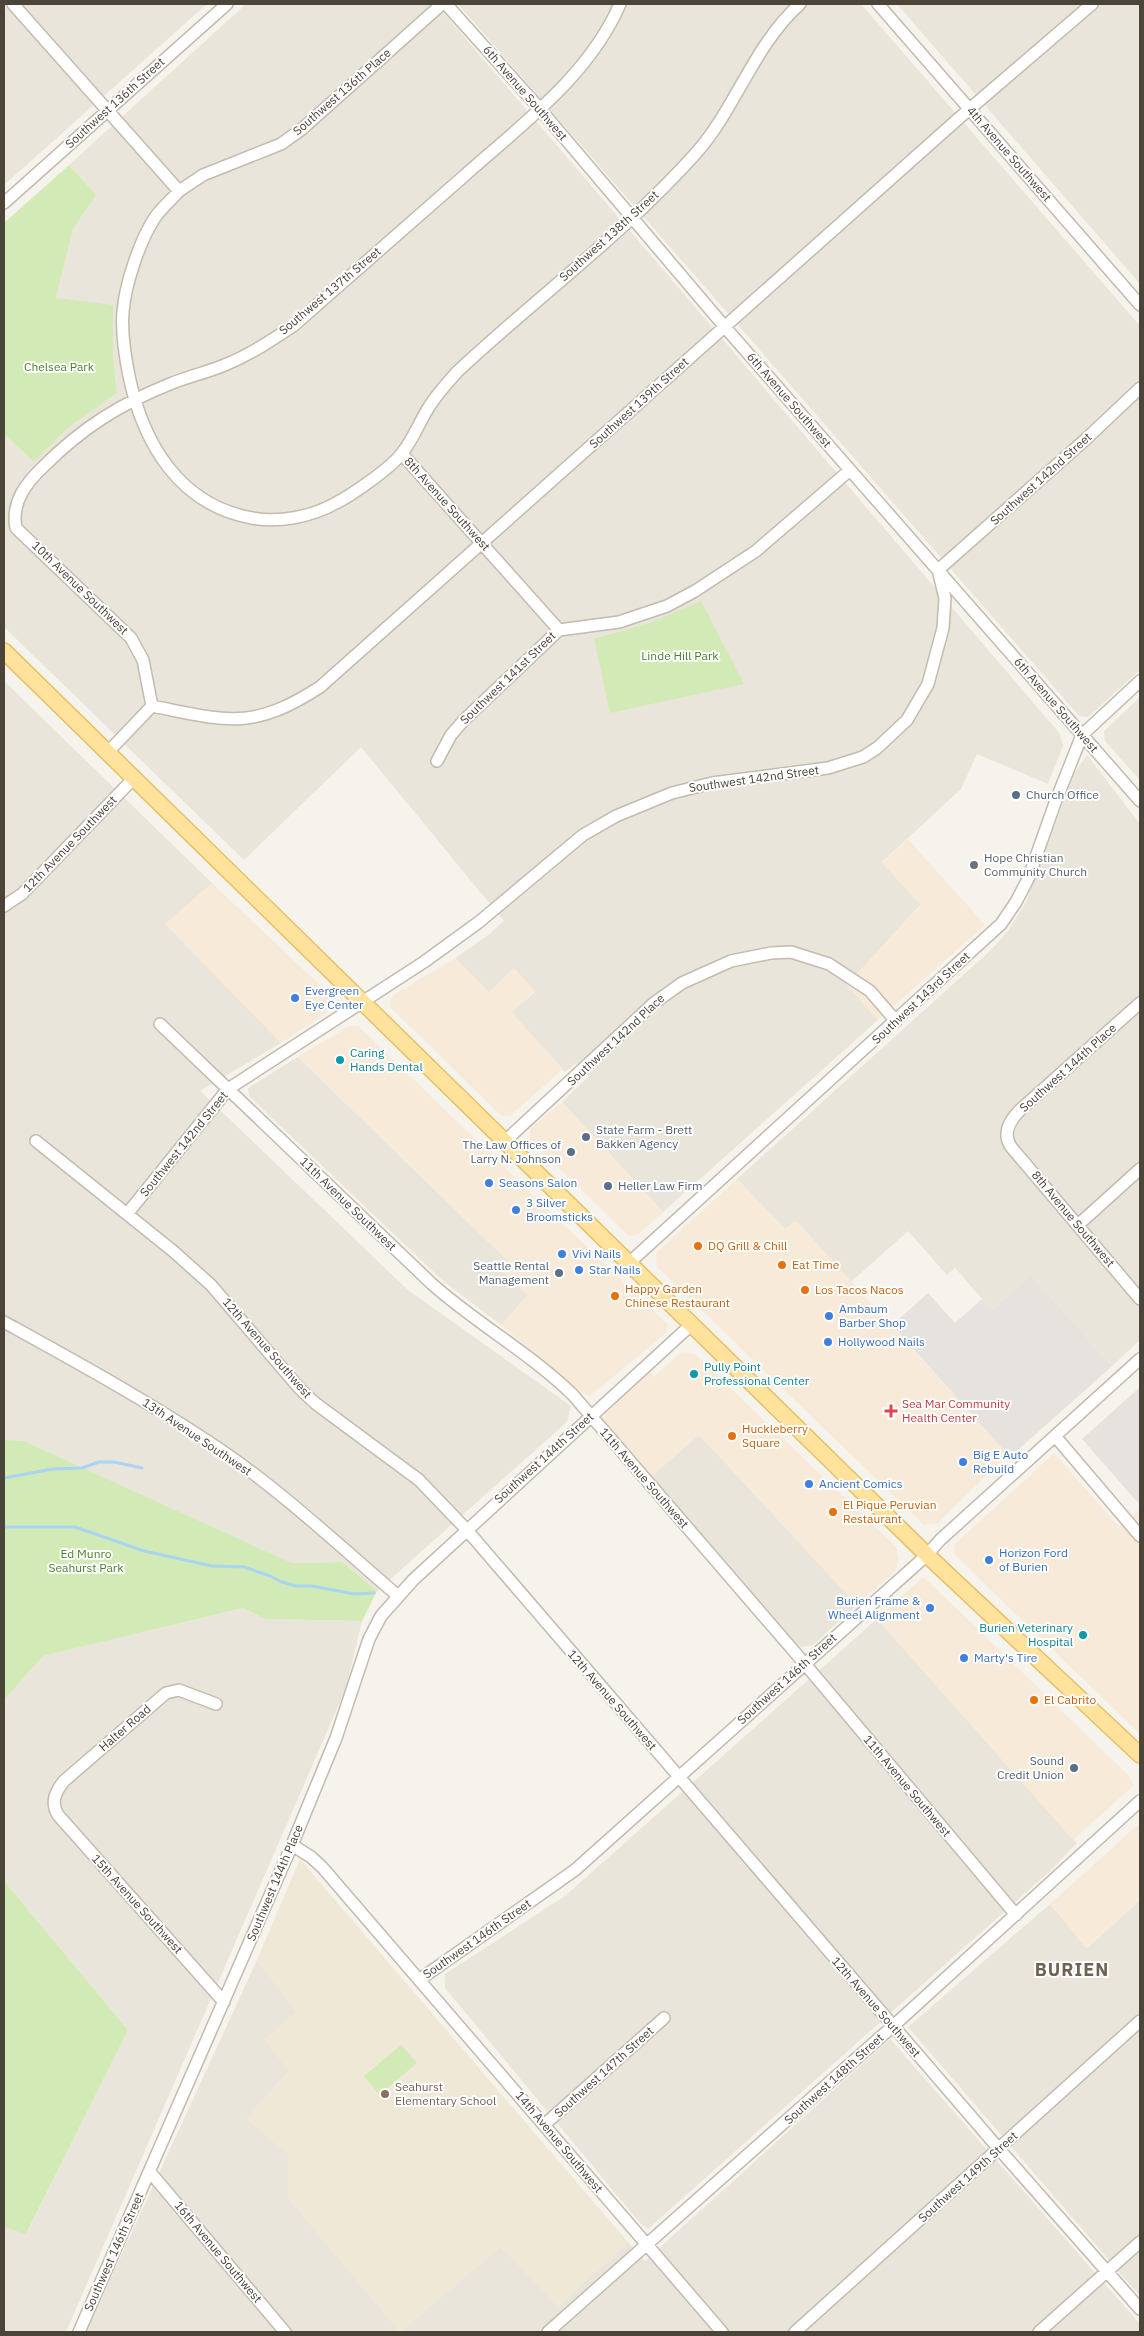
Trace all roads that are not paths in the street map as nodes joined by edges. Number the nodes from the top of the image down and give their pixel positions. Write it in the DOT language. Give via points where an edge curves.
graph roads {
  1 [pos="14,4"];
  2 [pos="227,4"];
  3 [pos="442,4"];
  4 [pos="446,4"];
  5 [pos="620,4"];
  6 [pos="800,4"];
  7 [pos="878,4"];
  8 [pos="1092,4"];
  9 [pos="540,109"];
  10 [pos="969,109"];
  11 [pos="107,110"];
  12 [pos="179,191"];
  13 [pos="4,203"];
  14 [pos="631,218"];
  15 [pos="1140,305"];
  16 [pos="724,326"];
  17 [pos="1140,388"];
  18 [pos="134,400"];
  19 [pos="402,454"];
  20 [pos="850,470"];
  21 [pos="16,528"];
  22 [pos="484,544"];
  23 [pos="938,570"];
  24 [pos="559,630"];
  25 [pos="4,651"];
  26 [pos="1140,681"];
  27 [pos="152,706"];
  28 [pos="1082,735"];
  29 [pos="108,752"];
  30 [pos="438,762"];
  31 [pos="134,778"];
  32 [pos="1137,798"];
  33 [pos="4,906"];
  34 [pos="362,1003"];
  35 [pos="1140,1003"];
  36 [pos="896,1021"];
  37 [pos="160,1024"];
  38 [pos="228,1089"];
  39 [pos="1007,1138"];
  40 [pos="36,1141"];
  41 [pos="504,1142"];
  42 [pos="1140,1169"];
  43 [pos="127,1214"];
  44 [pos="1078,1225"];
  45 [pos="629,1263"];
  46 [pos="1140,1299"];
  47 [pos="4,1322"];
  48 [pos="692,1324"];
  49 [pos="1140,1359"];
  50 [pos="590,1416"];
  51 [pos="1055,1436"];
  52 [pos="466,1529"];
  53 [pos="1140,1536"];
  54 [pos="928,1555"];
  55 [pos="398,1595"];
  56 [pos="805,1664"];
  57 [pos="216,1704"];
  58 [pos="1140,1755"];
  59 [pos="678,1776"];
  60 [pos="1140,1801"];
  61 [pos="54,1804"];
  62 [pos="292,1845"];
  63 [pos="1016,1915"];
  64 [pos="419,1980"];
  65 [pos="224,2002"];
  66 [pos="664,2018"];
  67 [pos="1140,2021"];
  68 [pos="893,2026"];
  69 [pos="544,2125"];
  70 [pos="999,2149"];
  71 [pos="150,2172"];
  72 [pos="1140,2242"];
  73 [pos="646,2245"];
  74 [pos="1107,2271"];
  75 [pos="1140,2309"];
  76 [pos="79,2332"];
  77 [pos="285,2332"];
  78 [pos="548,2332"];
  79 [pos="722,2332"];
  80 [pos="795,2332"];
  81 [pos="1039,2332"];
  1 -- 11 [label="street"];
  2 -- 11 [label="street, Southwest 136th Street"];
  3 -- 12 [label="street, Southwest 136th Place" via="281,144 202,175"];
  4 -- 9 [label="street, 6th Avenue Southwest"];
  5 -- 9 [label="street, Southwest 137th Street" via="597,46"];
  6 -- 14 [label="street, Southwest 138th Street" via="762,49 698,150"];
  7 -- 10 [label="street, 4th Avenue Southwest"];
  8 -- 10 [label="street, Southwest 139th Street"];
  9 -- 14 [label="street, 6th Avenue Southwest"];
  9 -- 18 [label="street, Southwest 137th Street" via="293,326 228,364"];
  10 -- 15 [label="street, 4th Avenue Southwest"];
  10 -- 16 [label="street, Southwest 139th Street"];
  11 -- 12 [label="street"];
  11 -- 13 [label="street, Southwest 136th Street"];
  12 -- 18 [label="street, 8th Avenue Southwest" via="156,216 145,236 136,258 123,312 124,355"];
  14 -- 16 [label="street, 6th Avenue Southwest"];
  14 -- 19 [label="street, Southwest 138th Street" via="457,372 432,401"];
  16 -- 20 [label="street, 6th Avenue Southwest"];
  16 -- 22 [label="street, Southwest 139th Street"];
  17 -- 23 [label="street, Southwest 142nd Street"];
  18 -- 19 [label="street, 8th Avenue Southwest" via="148,438 185,488 205,502 243,516 266,520 312,514 359,489"];
  18 -- 21 [label="street, Southwest 137th Street" via="88,427 37,473 15,507"];
  19 -- 22 [label="street, 8th Avenue Southwest"];
  20 -- 23 [label="street, 6th Avenue Southwest"];
  20 -- 24 [label="street, Southwest 141st Street" via="756,551 696,591 667,606 619,622"];
  21 -- 27 [label="street, 10th Avenue Southwest" via="131,638 143,660"];
  22 -- 24 [label="street, 8th Avenue Southwest"];
  22 -- 27 [label="street, Southwest 139th Street" via="320,688 296,703 273,713 224,720"];
  23 -- 28 [label="street, 6th Avenue Southwest"];
  23 -- 34 [label="street, Southwest 142nd Street" via="945,598 943,628 928,684 907,720 877,748 847,764 692,787 650,800 616,816 583,835 479,922"];
  24 -- 30 [label="street, Southwest 141st Street" via="464,720 451,735"];
  25 -- 29 [label="main road"];
  26 -- 28 [label="street, Southwest 143rd Street"];
  27 -- 29 [label="street"];
  28 -- 32 [label="street, 6th Avenue Southwest"];
  28 -- 36 [label="street, Southwest 143rd Street" via="1028,879 1016,902 1001,924"];
  29 -- 31 [label="main road"];
  31 -- 33 [label="street, 12th Avenue Southwest" via="22,894"];
  31 -- 34 [label="main road"];
  34 -- 38 [label="street, Southwest 142nd Street"];
  34 -- 41 [label="main road"];
  35 -- 39 [label="street, Southwest 144th Place" via="1017,1112 1009,1125"];
  36 -- 41 [label="street, Southwest 142nd Place" via="870,991 829,964 791,952 731,961 682,983 654,1003"];
  36 -- 45 [label="street, Southwest 143rd Street"];
  37 -- 38 [label="street, 11th Avenue Southwest"];
  38 -- 43 [label="street, Southwest 142nd Street"];
  38 -- 50 [label="street, 11th Avenue Southwest" via="432,1284 535,1361"];
  39 -- 44 [label="street, 8th Avenue Southwest"];
  40 -- 43 [label="street, 12th Avenue Southwest"];
  41 -- 45 [label="main road"];
  42 -- 44 [label="street"];
  43 -- 52 [label="street, 12th Avenue Southwest" via="211,1285 300,1389 419,1480"];
  44 -- 46 [label="street, 8th Avenue Southwest"];
  45 -- 48 [label="main road"];
  47 -- 55 [label="street, 13th Avenue Southwest" via="146,1403 229,1456"];
  48 -- 50 [label="street, Southwest 144th Street"];
  48 -- 54 [label="main road"];
  49 -- 51 [label="street, Southwest 146th Street"];
  50 -- 52 [label="street, Southwest 144th Street"];
  50 -- 56 [label="street, 11th Avenue Southwest"];
  51 -- 53 [label="street"];
  51 -- 54 [label="street, Southwest 146th Street" via="940,1540"];
  52 -- 55 [label="street, Southwest 144th Street"];
  52 -- 59 [label="street, 12th Avenue Southwest"];
  54 -- 56 [label="street, Southwest 146th Street"];
  54 -- 58 [label="main road"];
  55 -- 62 [label="street, Southwest 144th Place" via="381,1616 369,1639 336,1738"];
  56 -- 59 [label="street, Southwest 146th Street"];
  56 -- 63 [label="street, 11th Avenue Southwest"];
  57 -- 61 [label="street, Halter Road" via="180,1690 166,1693 64,1781 57,1790"];
  59 -- 64 [label="street, Southwest 146th Street" via="575,1870"];
  59 -- 68 [label="street, 12th Avenue Southwest"];
  60 -- 63 [label="street, Southwest 148th Street"];
  61 -- 65 [label="street, 15th Avenue Southwest" via="58,1815"];
  62 -- 64 [label="street, 14th Avenue Southwest" via="322,1867"];
  62 -- 65 [label="street, Southwest 144th Place"];
  63 -- 68 [label="street, Southwest 148th Street"];
  64 -- 69 [label="street, 14th Avenue Southwest"];
  65 -- 71 [label="street, Southwest 144th Place"];
  66 -- 69 [label="street, Southwest 147th Street"];
  67 -- 70 [label="street, Southwest 149th Street"];
  68 -- 70 [label="street, 12th Avenue Southwest"];
  68 -- 73 [label="street, Southwest 148th Street"];
  69 -- 73 [label="street, 14th Avenue Southwest"];
  70 -- 74 [label="street, 12th Avenue Southwest"];
  70 -- 80 [label="street, Southwest 149th Street"];
  71 -- 76 [label="street, Southwest 146th Street"];
  71 -- 77 [label="street, 16th Avenue Southwest"];
  72 -- 74 [label="street"];
  73 -- 78 [label="street, Southwest 148th Street"];
  73 -- 79 [label="street, 14th Avenue Southwest"];
  74 -- 75 [label="street, 12th Avenue Southwest"];
  74 -- 81 [label="street"];
}
